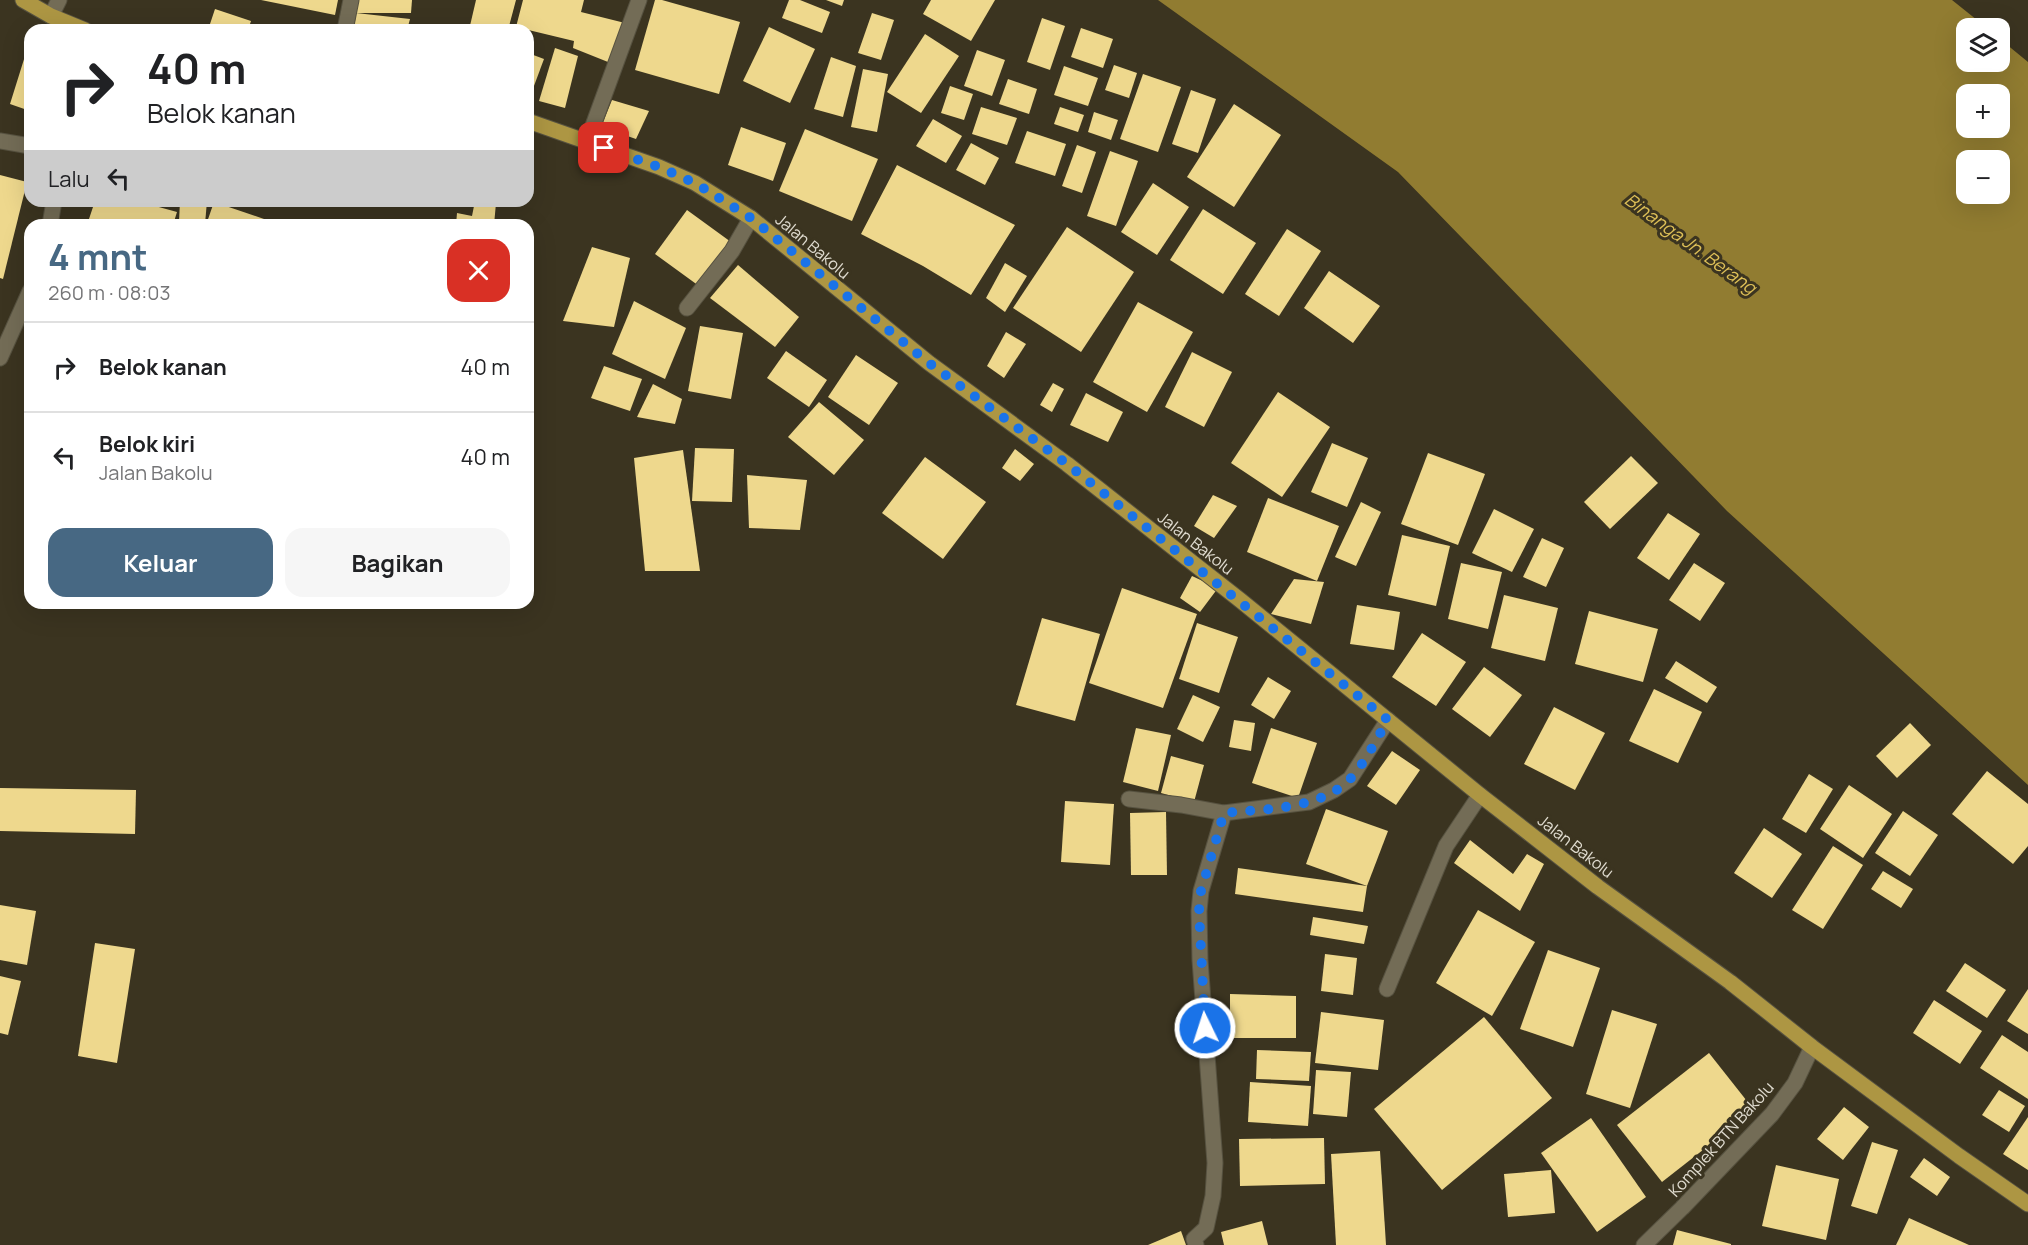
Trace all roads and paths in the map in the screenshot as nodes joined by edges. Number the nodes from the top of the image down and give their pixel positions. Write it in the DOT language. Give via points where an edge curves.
graph roads {
  1 [pos="23,0"];
  2 [pos="59,0"];
  3 [pos="351,0"];
  4 [pos="639,0"];
  5 [pos="51,16"];
  6 [pos="70,24"];
  7 [pos="346,24"];
  8 [pos="534,123"];
  9 [pos="0,141"];
  10 [pos="587,142"];
  11 [pos="24,145"];
  12 [pos="751,218"];
  13 [pos="24,304"];
  14 [pos="687,308"];
  15 [pos="0,358"];
  16 [pos="1388,720"];
  17 [pos="1480,795"];
  18 [pos="1129,799"];
  19 [pos="1224,813"];
  20 [pos="1387,989"];
  21 [pos="1812,1047"];
  22 [pos="2028,1204"];
  23 [pos="1196,1245"];
  24 [pos="1644,1245"];
  1 -- 5 [label="main road"];
  2 -- 5 [label="street"];
  3 -- 7 [label="street"];
  4 -- 10 [label="street"];
  5 -- 6 [label="main road"];
  8 -- 10 [label="main road, Jalan Bakolu"];
  9 -- 11 [label="street"];
  10 -- 12 [label="main road, Jalan Bakolu" via="695,183"];
  12 -- 14 [label="street" via="732,250"];
  12 -- 16 [label="main road, Jalan Bakolu" via="929,363 1067,464"];
  13 -- 15 [label="street"];
  16 -- 17 [label="main road, Jalan Bakolu"];
  16 -- 19 [label="street" via="1350,779 1334,790 1309,802"];
  17 -- 20 [label="street" via="1446,846"];
  17 -- 21 [label="main road, Jalan Bakolu"];
  18 -- 19 [label="street"];
  19 -- 23 [label="street" via="1201,891 1199,911 1215,1163 1206,1228 1194,1239"];
  21 -- 22 [label="main road, Jalan Bakolu"];
  21 -- 24 [label="street, Komplek BTN Bakolu" via="1795,1083 1772,1114"];
}
